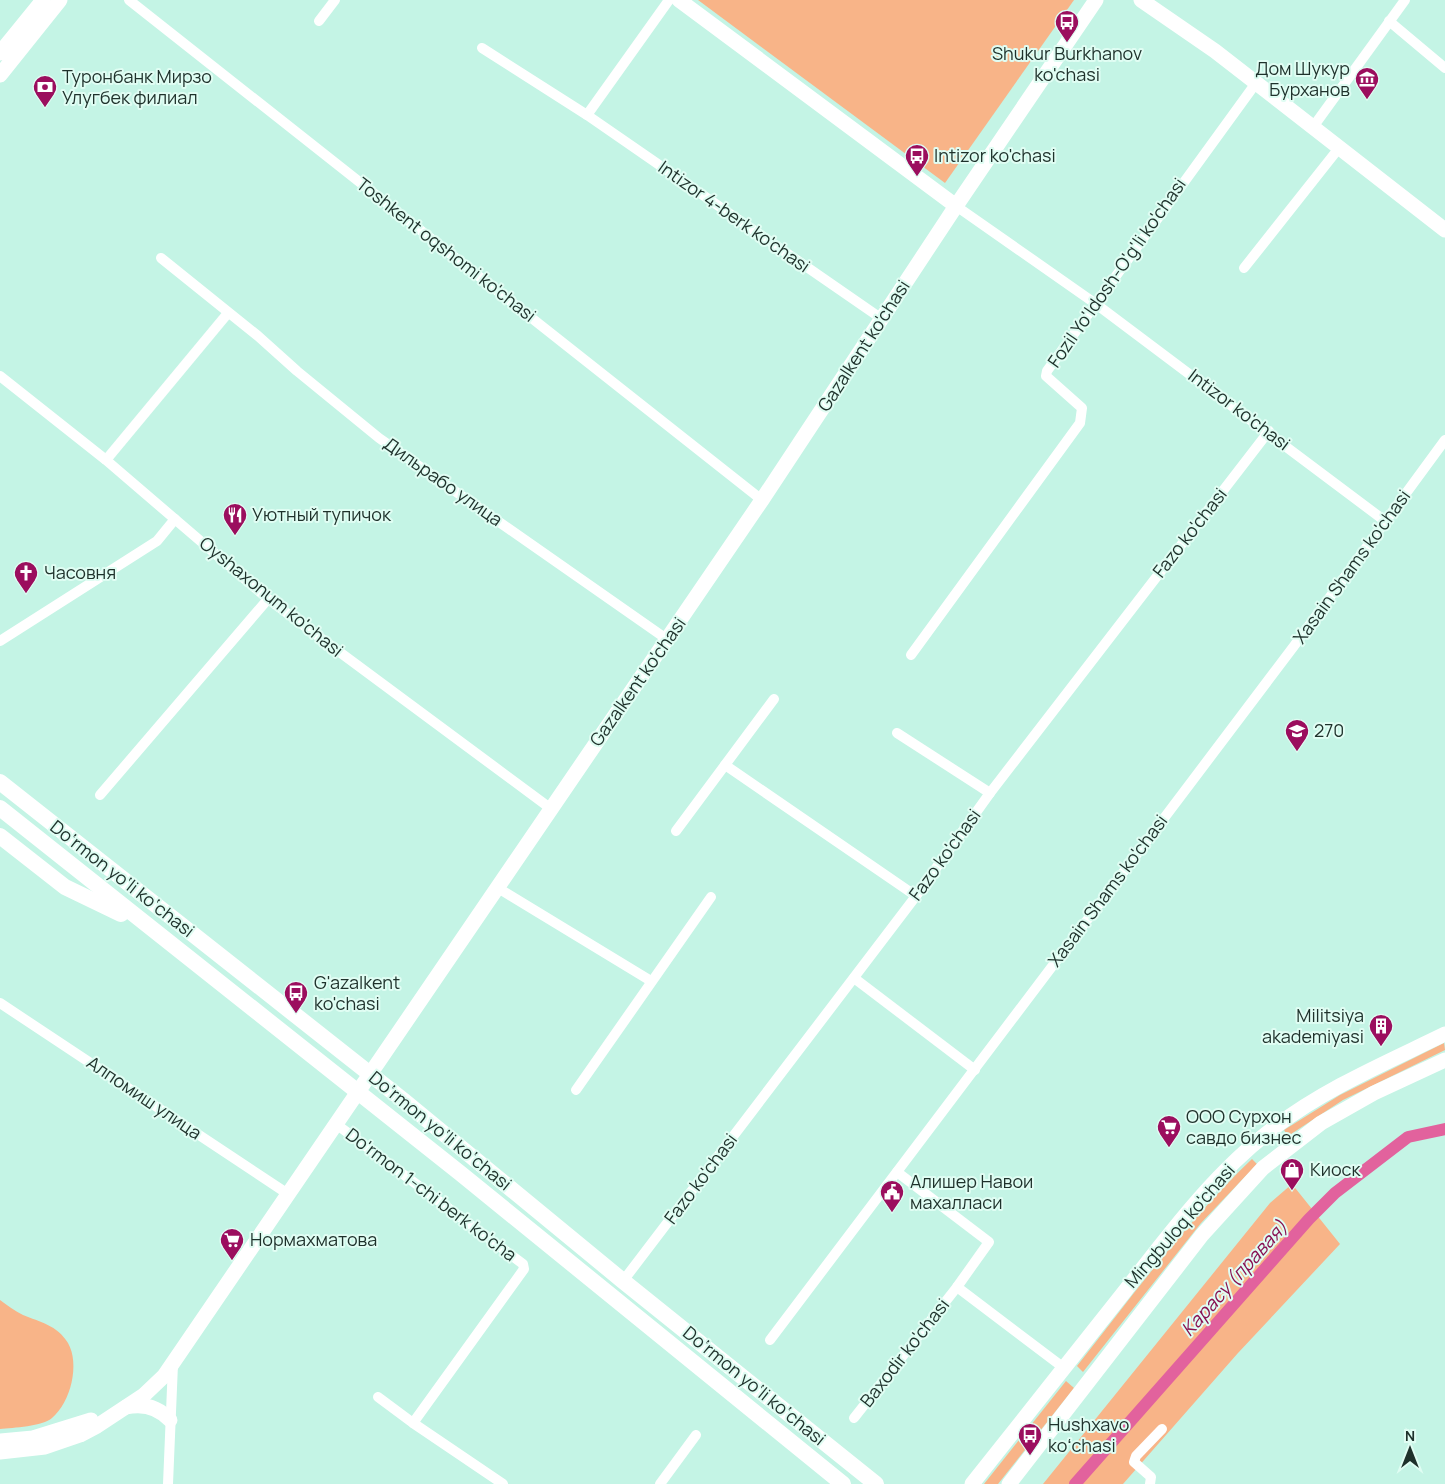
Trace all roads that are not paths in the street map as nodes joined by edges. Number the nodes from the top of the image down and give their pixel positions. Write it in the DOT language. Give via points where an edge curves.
graph roads {
  1 [pos="43,0"];
  2 [pos="60,0"];
  3 [pos="129,0"];
  4 [pos="335,0"];
  5 [pos="669,0"];
  6 [pos="679,0"];
  7 [pos="1096,0"];
  8 [pos="1141,0"];
  9 [pos="1405,0"];
  10 [pos="319,21"];
  11 [pos="1389,21"];
  12 [pos="482,48"];
  13 [pos="0,53"];
  14 [pos="1445,68"];
  15 [pos="0,75"];
  16 [pos="1256,83"];
  17 [pos="587,115"];
  18 [pos="1313,127"];
  19 [pos="1339,148"];
  20 [pos="956,206"];
  21 [pos="1445,230"];
  22 [pos="161,258"];
  23 [pos="1244,268"];
  24 [pos="1096,304"];
  25 [pos="228,313"];
  26 [pos="882,319"];
  27 [pos="0,376"];
  28 [pos="1268,431"];
  29 [pos="1445,440"];
  30 [pos="106,460"];
  31 [pos="762,500"];
  32 [pos="175,519"];
  33 [pos="1385,521"];
  34 [pos="268,599"];
  35 [pos="668,640"];
  36 [pos="0,641"];
  37 [pos="911,656"];
  38 [pos="774,699"];
  39 [pos="897,733"];
  40 [pos="725,765"];
  41 [pos="0,782"];
  42 [pos="990,793"];
  43 [pos="100,795"];
  44 [pos="0,808"];
  45 [pos="550,808"];
  46 [pos="676,831"];
  47 [pos="0,836"];
  48 [pos="498,888"];
  49 [pos="916,896"];
  50 [pos="711,897"];
  51 [pos="150,928"];
  52 [pos="854,978"];
  53 [pos="651,981"];
  54 [pos="0,1003"];
  55 [pos="1445,1034"];
  56 [pos="1445,1060"];
  57 [pos="975,1070"];
  58 [pos="371,1074"];
  59 [pos="576,1090"];
  60 [pos="358,1092"];
  61 [pos="336,1124"];
  62 [pos="1263,1136"];
  63 [pos="1279,1155"];
  64 [pos="897,1172"];
  65 [pos="288,1194"];
  66 [pos="623,1281"];
  67 [pos="957,1287"];
  68 [pos="770,1340"];
  69 [pos="174,1361"];
  70 [pos="1064,1368"];
  71 [pos="1086,1385"];
  72 [pos="378,1397"];
  73 [pos="121,1409"];
  74 [pos="854,1418"];
  75 [pos="170,1420"];
  76 [pos="413,1422"];
  77 [pos="1162,1429"];
  78 [pos="696,1435"];
  79 [pos="0,1441"];
  80 [pos="0,1452"];
  81 [pos="168,1484"];
  82 [pos="503,1484"];
  83 [pos="660,1484"];
  84 [pos="843,1484"];
  85 [pos="876,1484"];
  86 [pos="972,1484"];
  87 [pos="1009,1484"];
  88 [pos="1150,1484"];
  1 -- 13 [label="main road"];
  2 -- 15 [label="main road"];
  3 -- 31 [label="street, Toshkent oqshomi ko'chasi"];
  4 -- 10 [label="street"];
  5 -- 17 [label="street"];
  6 -- 20 [label="main road, Intizor ko'chasi"];
  7 -- 20 [label="main road, Gazalkent ko'chasi"];
  8 -- 16 [label="main road"];
  9 -- 11 [label="street"];
  11 -- 14 [label="street"];
  11 -- 18 [label="street"];
  12 -- 17 [label="street, Intizor 4-berk ko'chasi"];
  16 -- 18 [label="main road"];
  16 -- 24 [label="street, Fozil Yo'ldosh-O'g'li ko'chasi"];
  17 -- 26 [label="street, Intizor 4-berk ko'chasi"];
  18 -- 19 [label="main road"];
  19 -- 21 [label="main road"];
  19 -- 23 [label="street"];
  20 -- 24 [label="street, Intizor ko'chasi"];
  20 -- 26 [label="main road, Gazalkent ko'chasi"];
  22 -- 25 [label="street, Дильрабо улица"];
  24 -- 28 [label="street, Intizor ko'chasi"];
  24 -- 37 [label="street, Fozil Yo'ldosh-O'g'li ko'chasi" via="1046,376 1082,408 1080,423"];
  25 -- 30 [label="street"];
  25 -- 35 [label="street, Дильрабо улица" via="379,438"];
  26 -- 31 [label="main road, Gazalkent ko'chasi"];
  27 -- 30 [label="street, Oyshaxonum ko'chasi"];
  28 -- 33 [label="street, Intizor ko'chasi"];
  28 -- 42 [label="street, Fazo ko'chasi"];
  29 -- 33 [label="street, Xasain Shams ko'chasi"];
  30 -- 32 [label="street, Oyshaxonum ko'chasi"];
  31 -- 35 [label="main road, Gazalkent ko'chasi"];
  32 -- 34 [label="street, Oyshaxonum ko'chasi"];
  32 -- 36 [label="street" via="157,541"];
  33 -- 57 [label="street, Xasain Shams ko'chasi"];
  34 -- 43 [label="street"];
  34 -- 45 [label="street, Oyshaxonum ko'chasi"];
  35 -- 45 [label="main road, Gazalkent ko'chasi"];
  38 -- 40 [label="street"];
  39 -- 42 [label="street"];
  40 -- 46 [label="street"];
  40 -- 49 [label="street"];
  41 -- 58 [label="main road, Do‘rmon yo‘li ko‘chasi"];
  42 -- 49 [label="street, Fazo ko'chasi"];
  44 -- 51 [label="main road, Do‘rmon yo‘li ko‘chasi"];
  45 -- 48 [label="main road, Gazalkent ko'chasi"];
  47 -- 51 [label="main road" via="65,887"];
  48 -- 53 [label="street"];
  48 -- 58 [label="main road, Gazalkent ko'chasi"];
  49 -- 52 [label="street, Fazo ko'chasi"];
  50 -- 53 [label="street"];
  51 -- 60 [label="main road, Do‘rmon yo‘li ko‘chasi"];
  52 -- 57 [label="street"];
  52 -- 66 [label="street, Fazo ko'chasi"];
  53 -- 59 [label="street"];
  54 -- 65 [label="street, Алпомиш улица"];
  55 -- 62 [label="main road, Mingbuloq ko'chasi" via="1325,1095"];
  56 -- 63 [label="main road, Mingbuloq ko'chasi" via="1321,1123"];
  57 -- 64 [label="street, Xasain Shams ko'chasi"];
  58 -- 60 [label="main road, Gazalkent ko'chasi"];
  58 -- 66 [label="main road, Do‘rmon yo‘li ko‘chasi"];
  60 -- 61 [label="main road, Gazalkent ko'chasi"];
  60 -- 84 [label="main road, Do‘rmon yo‘li ko‘chasi"];
  61 -- 65 [label="main road, Gazalkent ko'chasi"];
  61 -- 76 [label="street, Do'rmon 1-chi berk ko'cha" via="523,1264 524,1269"];
  62 -- 63 [label="main road"];
  62 -- 70 [label="main road, Mingbuloq ko'chasi" via="1181,1220"];
  63 -- 71 [label="main road, Mingbuloq ko'chasi" via="1214,1221"];
  64 -- 67 [label="street, Baxodir ko'chasi" via="989,1242"];
  64 -- 68 [label="street, Xasain Shams ko'chasi"];
  65 -- 69 [label="main road, Gazalkent ko'chasi"];
  66 -- 85 [label="main road, Do‘rmon yo‘li ko‘chasi"];
  67 -- 70 [label="street"];
  67 -- 74 [label="street, Baxodir ko'chasi"];
  69 -- 73 [label="main road, Gazalkent ko'chasi" via="151,1390"];
  69 -- 75 [label="street"];
  70 -- 71 [label="main road"];
  70 -- 86 [label="main road, Mingbuloq ko'chasi"];
  71 -- 87 [label="main road, Mingbuloq ko'chasi"];
  72 -- 76 [label="street"];
  73 -- 75 [label="main road" via="134,1405 148,1406"];
  73 -- 79 [label="main road" via="43,1435"];
  73 -- 80 [label="main road" via="72,1438 35,1449"];
  75 -- 81 [label="street"];
  76 -- 82 [label="street"];
  77 -- 88 [label="street" via="1134,1462 1152,1477"];
  78 -- 83 [label="street"];
}
